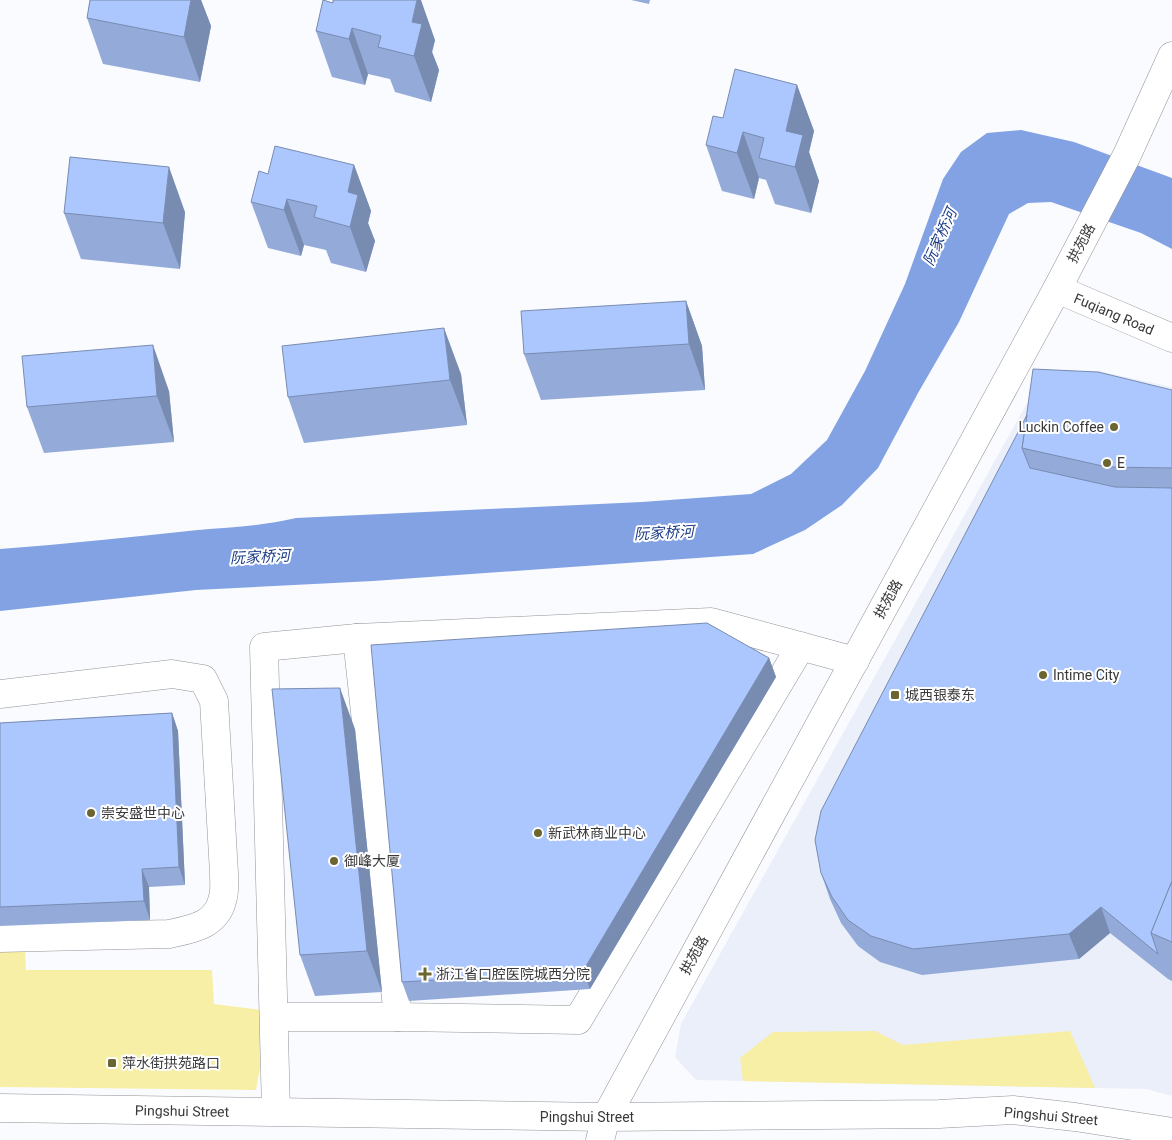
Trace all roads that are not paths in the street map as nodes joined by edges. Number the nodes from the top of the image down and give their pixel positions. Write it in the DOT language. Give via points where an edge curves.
graph roads {
  1 [pos="1172,56"];
  2 [pos="1057,289"];
  3 [pos="1172,338"];
  4 [pos="357,638"];
  5 [pos="801,646"];
  6 [pos="854,661"];
  7 [pos="0,694"];
  8 [pos="0,938"];
  9 [pos="398,1017"];
  10 [pos="274,1018"];
  11 [pos="0,1108"];
  12 [pos="276,1111"];
  13 [pos="603,1129"];
  14 [pos="1172,1132"];
  1 -- 2 [label="street, 拱苑路" via="1127,155"];
  2 -- 3 [label="street, Fuqiang Road"];
  2 -- 6 [label="street, 拱苑路"];
  4 -- 5 [label="street" via="711,622"];
  4 -- 9 [label="street"];
  4 -- 10 [label="street" via="264,647"];
  5 -- 6 [label="street"];
  5 -- 9 [label="street" via="578,1020"];
  6 -- 13 [label="street, 拱苑路"];
  7 -- 8 [label="street" via="172,674 203,679 214,701 224,873 224,897 216,915 197,928 169,934"];
  9 -- 10 [label="street"];
  10 -- 12 [label="street"];
  11 -- 13 [label="street, Pingshui Street"];
  13 -- 14 [label="street, Pingshui Street" via="1013,1110"];
}
